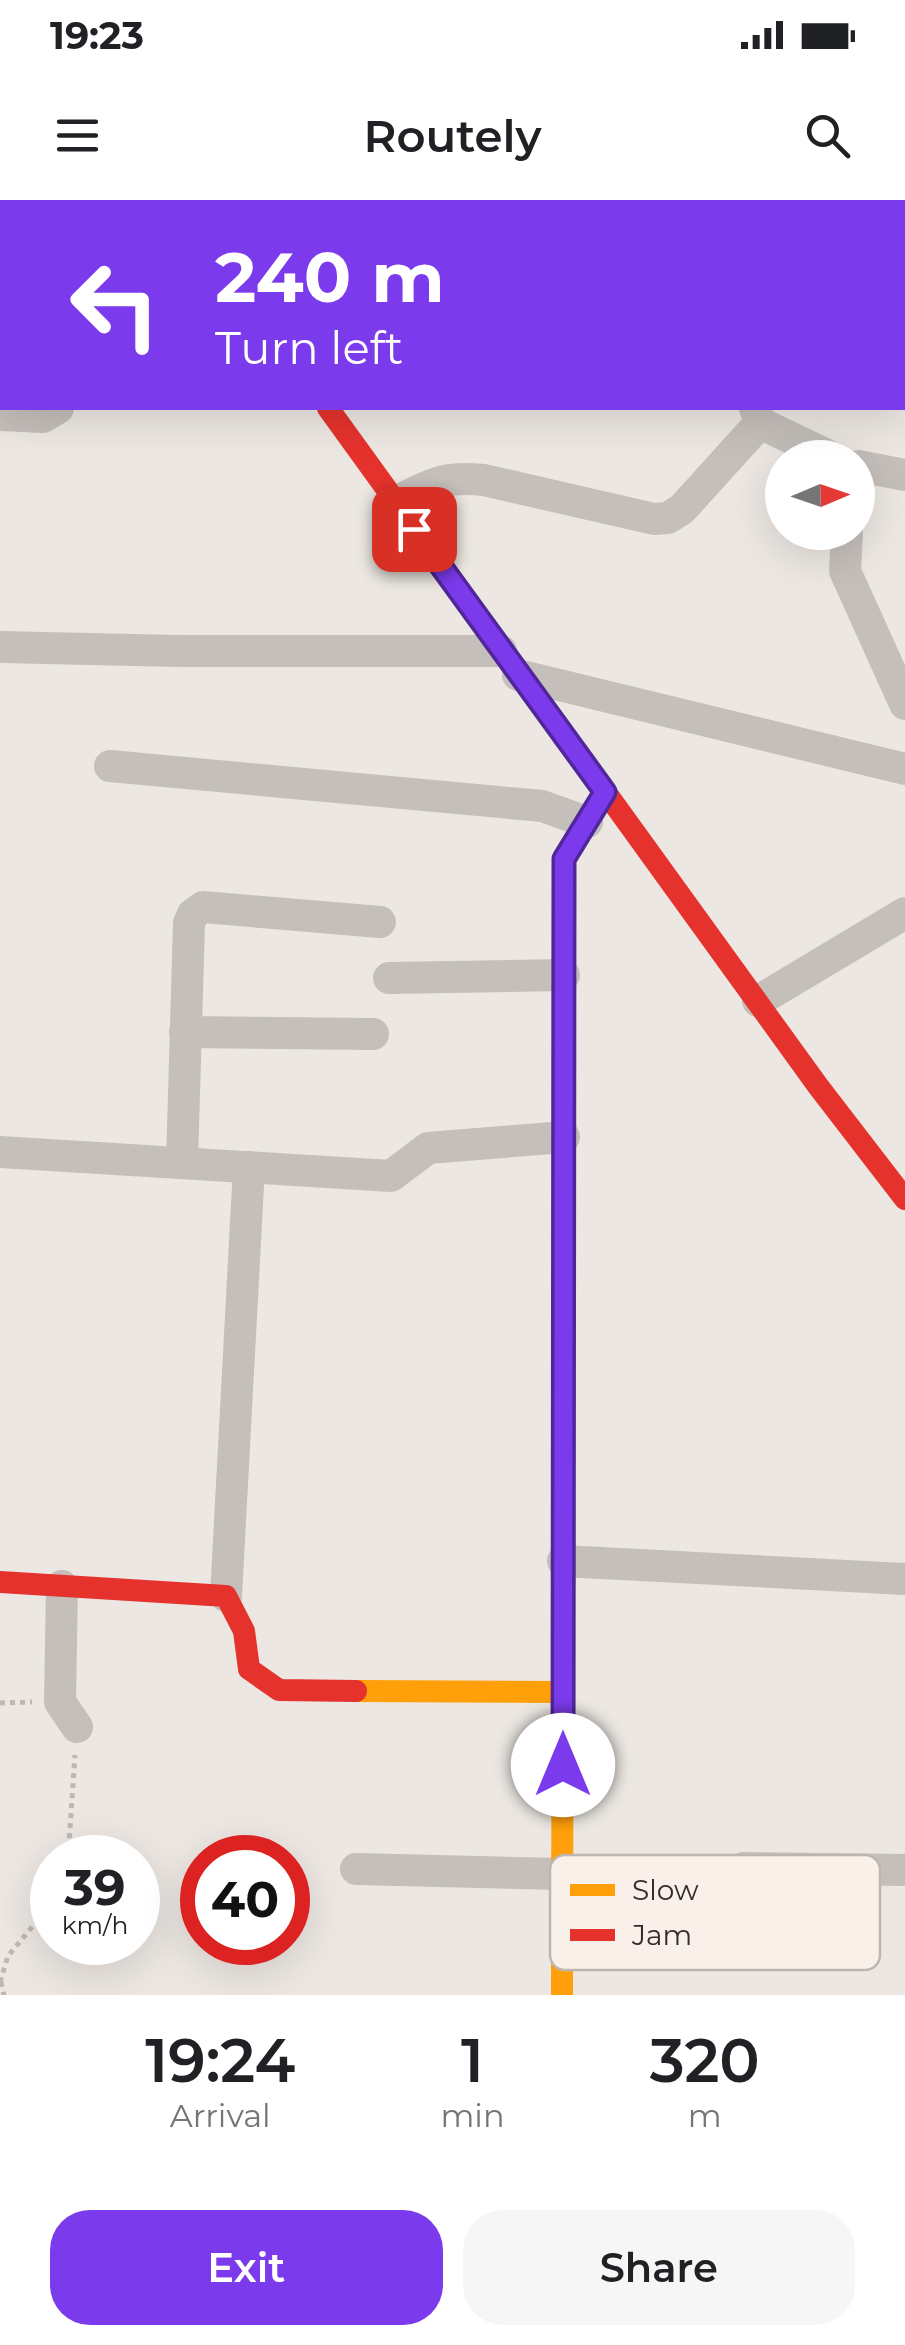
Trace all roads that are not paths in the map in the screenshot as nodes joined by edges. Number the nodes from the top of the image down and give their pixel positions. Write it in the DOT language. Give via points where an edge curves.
graph roads {
  1 [pos="54,410"];
  2 [pos="329,410"];
  3 [pos="0,415"];
  4 [pos="757,415"];
  5 [pos="801,440"];
  6 [pos="875,469"];
  7 [pos="905,475"];
  8 [pos="395,502"];
  9 [pos="846,550"];
  10 [pos="889,631"];
  11 [pos="0,646"];
  12 [pos="510,663"];
  13 [pos="905,704"];
  14 [pos="110,766"];
  15 [pos="905,770"];
  16 [pos="605,792"];
  17 [pos="588,822"];
  18 [pos="905,913"];
  19 [pos="380,922"];
  20 [pos="564,974"];
  21 [pos="388,978"];
  22 [pos="758,1001"];
  23 [pos="185,1032"];
  24 [pos="374,1034"];
  25 [pos="564,1137"];
  26 [pos="0,1152"];
  27 [pos="182,1163"];
  28 [pos="249,1167"];
  29 [pos="905,1199"];
  30 [pos="563,1561"];
  31 [pos="905,1579"];
  32 [pos="0,1582"];
  33 [pos="62,1586"];
  34 [pos="226,1596"];
  35 [pos="563,1692"];
  36 [pos="77,1727"];
  37 [pos="562,1855"];
  38 [pos="356,1869"];
  39 [pos="880,1870"];
  40 [pos="905,1870"];
  41 [pos="550,1874"];
  1 -- 3 [label="street" via="42,417"];
  2 -- 8 [label="street"];
  4 -- 5 [label="street"];
  4 -- 8 [label="street" via="668,518 457,477"];
  6 -- 7 [label="street"];
  8 -- 12 [label="street"];
  9 -- 10 [label="street" via="845,571"];
  10 -- 13 [label="street"];
  11 -- 12 [label="street"];
  12 -- 15 [label="street"];
  12 -- 16 [label="street"];
  14 -- 17 [label="street" via="542,806"];
  16 -- 17 [label="street"];
  16 -- 22 [label="street"];
  17 -- 20 [label="street" via="564,859"];
  18 -- 22 [label="street"];
  19 -- 23 [label="street" via="203,907 189,923"];
  20 -- 21 [label="street"];
  20 -- 25 [label="street"];
  22 -- 29 [label="street"];
  23 -- 24 [label="street"];
  23 -- 27 [label="street"];
  25 -- 28 [label="street" via="428,1148 391,1176"];
  25 -- 30 [label="street"];
  26 -- 27 [label="street"];
  27 -- 28 [label="street"];
  28 -- 34 [label="street"];
  30 -- 31 [label="street"];
  30 -- 35 [label="street"];
  32 -- 33 [label="street"];
  33 -- 34 [label="street"];
  33 -- 36 [label="street" via="60,1702"];
  34 -- 35 [label="street" via="244,1631 249,1669 279,1690"];
  35 -- 37 [label="street"];
  38 -- 41 [label="street"];
  39 -- 40 [label="street"];
}
